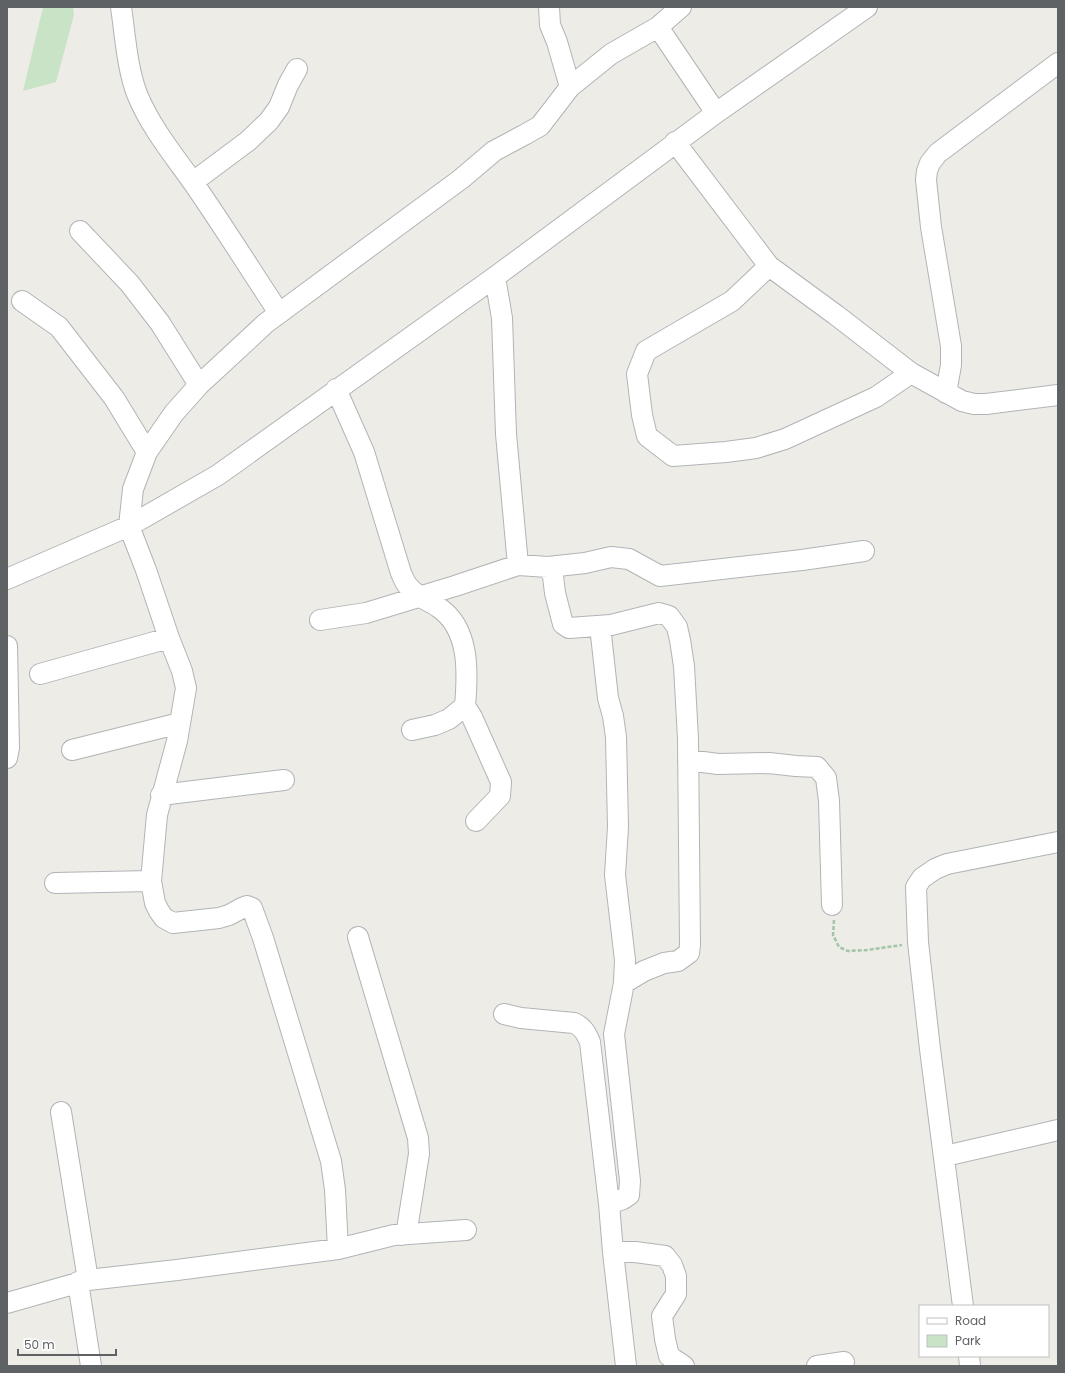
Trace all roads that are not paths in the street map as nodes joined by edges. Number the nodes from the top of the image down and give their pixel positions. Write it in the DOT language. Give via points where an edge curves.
graph roads {
  1 [pos="121,7"];
  2 [pos="549,7"];
  3 [pos="681,7"];
  4 [pos="867,7"];
  5 [pos="658,27"];
  6 [pos="1058,63"];
  7 [pos="297,69"];
  8 [pos="570,87"];
  9 [pos="716,113"];
  10 [pos="675,142"];
  11 [pos="193,182"];
  12 [pos="80,231"];
  13 [pos="769,266"];
  14 [pos="495,277"];
  15 [pos="22,301"];
  16 [pos="279,313"];
  17 [pos="911,373"];
  18 [pos="200,385"];
  19 [pos="336,389"];
  20 [pos="946,393"];
  21 [pos="1058,394"];
  22 [pos="147,452"];
  23 [pos="129,526"];
  24 [pos="864,551"];
  25 [pos="518,565"];
  26 [pos="548,567"];
  27 [pos="7,579"];
  28 [pos="420,597"];
  29 [pos="320,620"];
  30 [pos="600,626"];
  31 [pos="169,638"];
  32 [pos="7,646"];
  33 [pos="40,674"];
  34 [pos="465,706"];
  35 [pos="180,723"];
  36 [pos="412,730"];
  37 [pos="72,750"];
  38 [pos="7,758"];
  39 [pos="688,760"];
  40 [pos="284,780"];
  41 [pos="162,795"];
  42 [pos="476,821"];
  43 [pos="1058,842"];
  44 [pos="151,881"];
  45 [pos="55,883"];
  46 [pos="832,905"];
  47 [pos="358,937"];
  48 [pos="624,983"];
  49 [pos="504,1014"];
  50 [pos="61,1112"];
  51 [pos="1058,1130"];
  52 [pos="945,1156"];
  53 [pos="609,1204"];
  54 [pos="466,1230"];
  55 [pos="402,1235"];
  56 [pos="338,1249"];
  57 [pos="613,1252"];
  58 [pos="83,1281"];
  59 [pos="7,1303"];
  60 [pos="963,1305"];
  61 [pos="844,1362"];
  62 [pos="91,1366"];
  63 [pos="626,1366"];
  64 [pos="684,1366"];
  65 [pos="817,1366"];
  1 -- 11 [label="street" via="137,94 165,144"];
  2 -- 8 [label="street" via="550,25"];
  3 -- 5 [label="street"];
  4 -- 9 [label="street"];
  5 -- 8 [label="street" via="612,54"];
  5 -- 9 [label="street"];
  6 -- 20 [label="street" via="938,153 927,171 931,227 951,346 951,365"];
  7 -- 11 [label="street" via="279,107 269,121 248,141"];
  8 -- 16 [label="street" via="540,126 494,151 461,179"];
  9 -- 10 [label="street"];
  10 -- 13 [label="street"];
  10 -- 14 [label="street"];
  11 -- 16 [label="street"];
  12 -- 18 [label="street" via="130,284 160,323"];
  13 -- 17 [label="street"];
  13 -- 17 [label="street" via="732,301 646,350 636,374 647,436 673,456 756,448 785,439 876,397"];
  14 -- 19 [label="street"];
  14 -- 25 [label="street" via="502,318 506,434"];
  15 -- 22 [label="street" via="59,327 114,398"];
  16 -- 18 [label="street"];
  17 -- 20 [label="street"];
  18 -- 22 [label="street" via="174,413"];
  19 -- 23 [label="street" via="218,475"];
  19 -- 28 [label="street" via="364,452 401,573 408,586"];
  20 -- 21 [label="street" via="974,404"];
  22 -- 23 [label="street" via="133,489"];
  23 -- 27 [label="street"];
  23 -- 31 [label="street"];
  24 -- 26 [label="street" via="660,576 629,559 611,558"];
  25 -- 26 [label="street"];
  25 -- 28 [label="street"];
  26 -- 30 [label="street" via="553,576 563,624 570,628"];
  28 -- 29 [label="street" via="366,613"];
  28 -- 34 [label="street" via="439,607 456,624 462,636 467,672"];
  30 -- 39 [label="street" via="659,613 673,620 677,627 684,666"];
  30 -- 48 [label="street" via="608,698 616,737 618,827 615,875 625,960"];
  31 -- 33 [label="street"];
  31 -- 35 [label="street" via="186,688"];
  32 -- 38 [label="street"];
  34 -- 36 [label="street" via="435,725"];
  34 -- 42 [label="street" via="501,782 500,796"];
  35 -- 37 [label="street"];
  35 -- 41 [label="street"];
  39 -- 46 [label="street" via="718,764 769,763 817,767 826,778 829,801"];
  39 -- 48 [label="street" via="689,953 678,961 644,971"];
  40 -- 41 [label="street"];
  41 -- 44 [label="street" via="157,815"];
  43 -- 52 [label="street" via="947,864 922,878 916,887 918,942"];
  44 -- 45 [label="street"];
  44 -- 56 [label="street" via="159,911 164,918 173,922 219,918 248,906 252,908 331,1160"];
  47 -- 55 [label="street" via="418,1138 419,1154 407,1229"];
  48 -- 53 [label="street" via="614,1034 630,1181 628,1195 623,1200"];
  49 -- 53 [label="street" via="574,1023 586,1033 590,1042"];
  50 -- 58 [label="street"];
  51 -- 52 [label="street"];
  52 -- 60 [label="street"];
  53 -- 57 [label="street"];
  54 -- 55 [label="street"];
  55 -- 56 [label="street"];
  56 -- 58 [label="street"];
  57 -- 63 [label="street"];
  57 -- 64 [label="street" via="665,1256 672,1265 676,1276 676,1294 662,1316 664,1339 669,1356"];
  58 -- 59 [label="street"];
  58 -- 62 [label="street"];
  61 -- 65 [label="street"];
}
